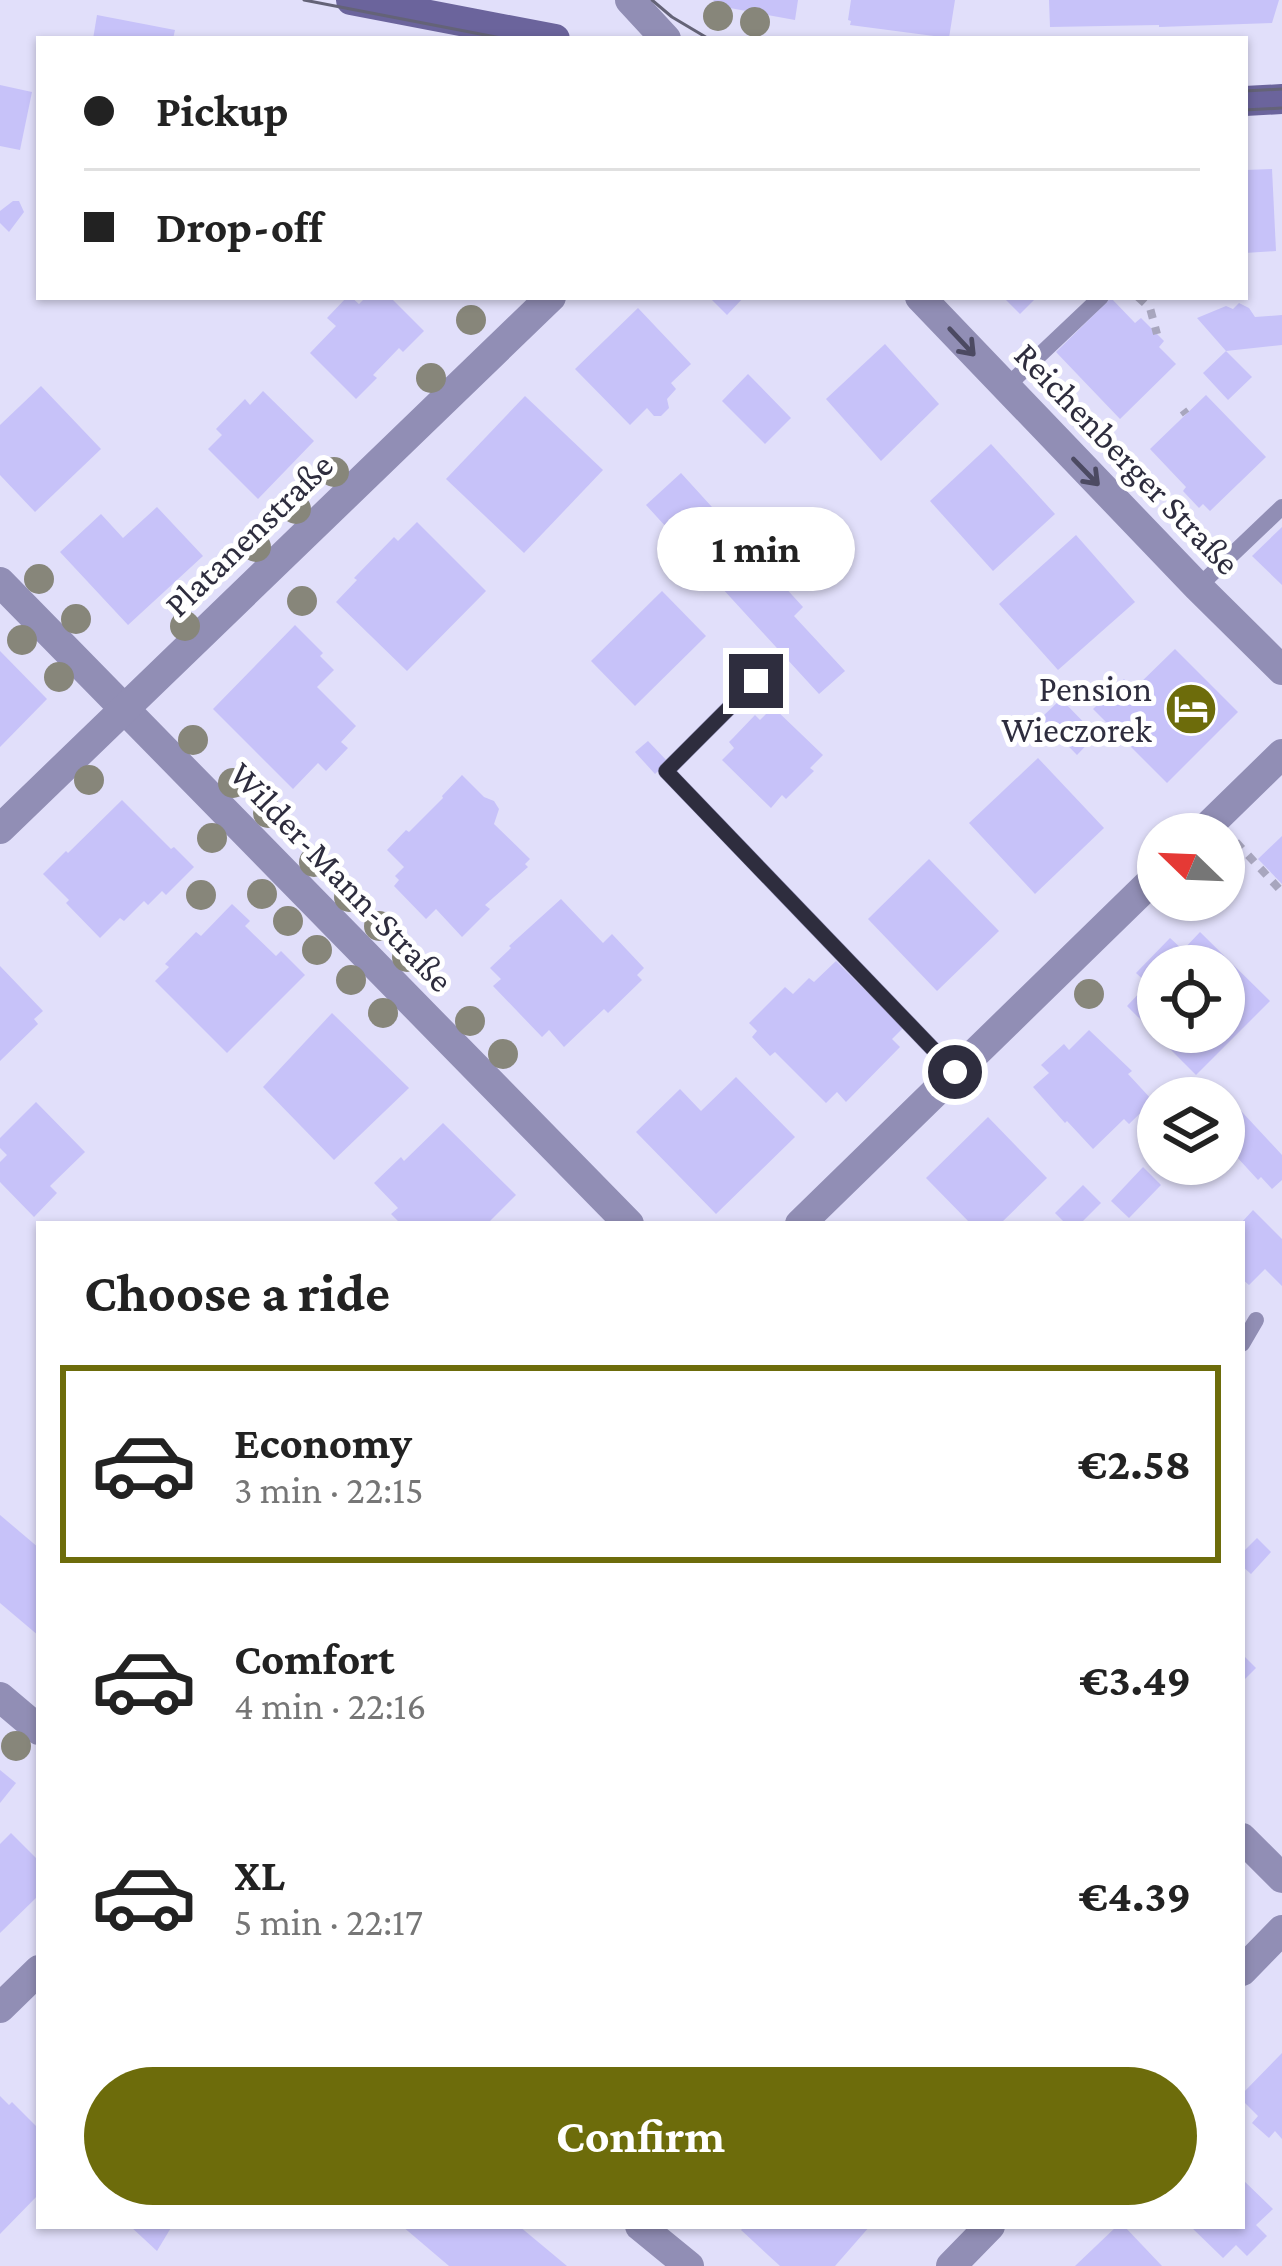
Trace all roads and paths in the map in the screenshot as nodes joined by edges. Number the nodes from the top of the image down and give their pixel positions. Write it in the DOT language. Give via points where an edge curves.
graph roads {
  1 [pos="351,0"];
  2 [pos="630,0"];
  3 [pos="539,36"];
  4 [pos="663,36"];
  5 [pos="1282,99"];
  6 [pos="1248,101"];
  7 [pos="547,300"];
  8 [pos="923,300"];
  9 [pos="1098,300"];
  10 [pos="1141,300"];
  11 [pos="1157,334"];
  12 [pos="1005,388"];
  13 [pos="1282,507"];
  14 [pos="0,582"];
  15 [pos="1198,587"];
  16 [pos="1282,670"];
  17 [pos="756,681"];
  18 [pos="124,708"];
  19 [pos="1282,754"];
  20 [pos="1222,813"];
  21 [pos="0,829"];
  22 [pos="1245,852"];
  23 [pos="1282,892"];
  24 [pos="1137,894"];
  25 [pos="955,1072"];
  26 [pos="626,1221"];
  27 [pos="803,1221"];
  28 [pos="1256,1320"];
  29 [pos="1245,1339"];
  30 [pos="0,1697"];
  31 [pos="36,1727"];
  32 [pos="1245,1841"];
  33 [pos="1282,1878"];
  34 [pos="1282,1930"];
  35 [pos="1245,1968"];
  36 [pos="36,1973"];
  37 [pos="0,2008"];
  38 [pos="644,2229"];
  39 [pos="987,2229"];
  40 [pos="689,2266"];
  41 [pos="951,2266"];
  1 -- 3 [label="main road"];
  2 -- 4 [label="street"];
  5 -- 6 [label="main road"];
  7 -- 18 [label="street, Platanenstraße"];
  8 -- 12 [label="street, Reichenberger Straße, one-way"];
  9 -- 12 [label="lane"];
  10 -- 11 [label="path"];
  12 -- 15 [label="street, Reichenberger Straße, one-way"];
  13 -- 15 [label="lane"];
  14 -- 18 [label="street, Wilder-Mann-Straße"];
  15 -- 16 [label="street, Reichenberger Straße"];
  17 -- 25 [label="lane" via="666,771"];
  18 -- 21 [label="street, Platanenstraße"];
  18 -- 26 [label="street, Wilder-Mann-Straße"];
  19 -- 20 [label="street"];
  22 -- 23 [label="path"];
  24 -- 25 [label="street"];
  25 -- 27 [label="street"];
  28 -- 29 [label="lane"];
  30 -- 31 [label="street"];
  32 -- 33 [label="street"];
  34 -- 35 [label="street"];
  36 -- 37 [label="street"];
  38 -- 40 [label="street"];
  39 -- 41 [label="street"];
}
